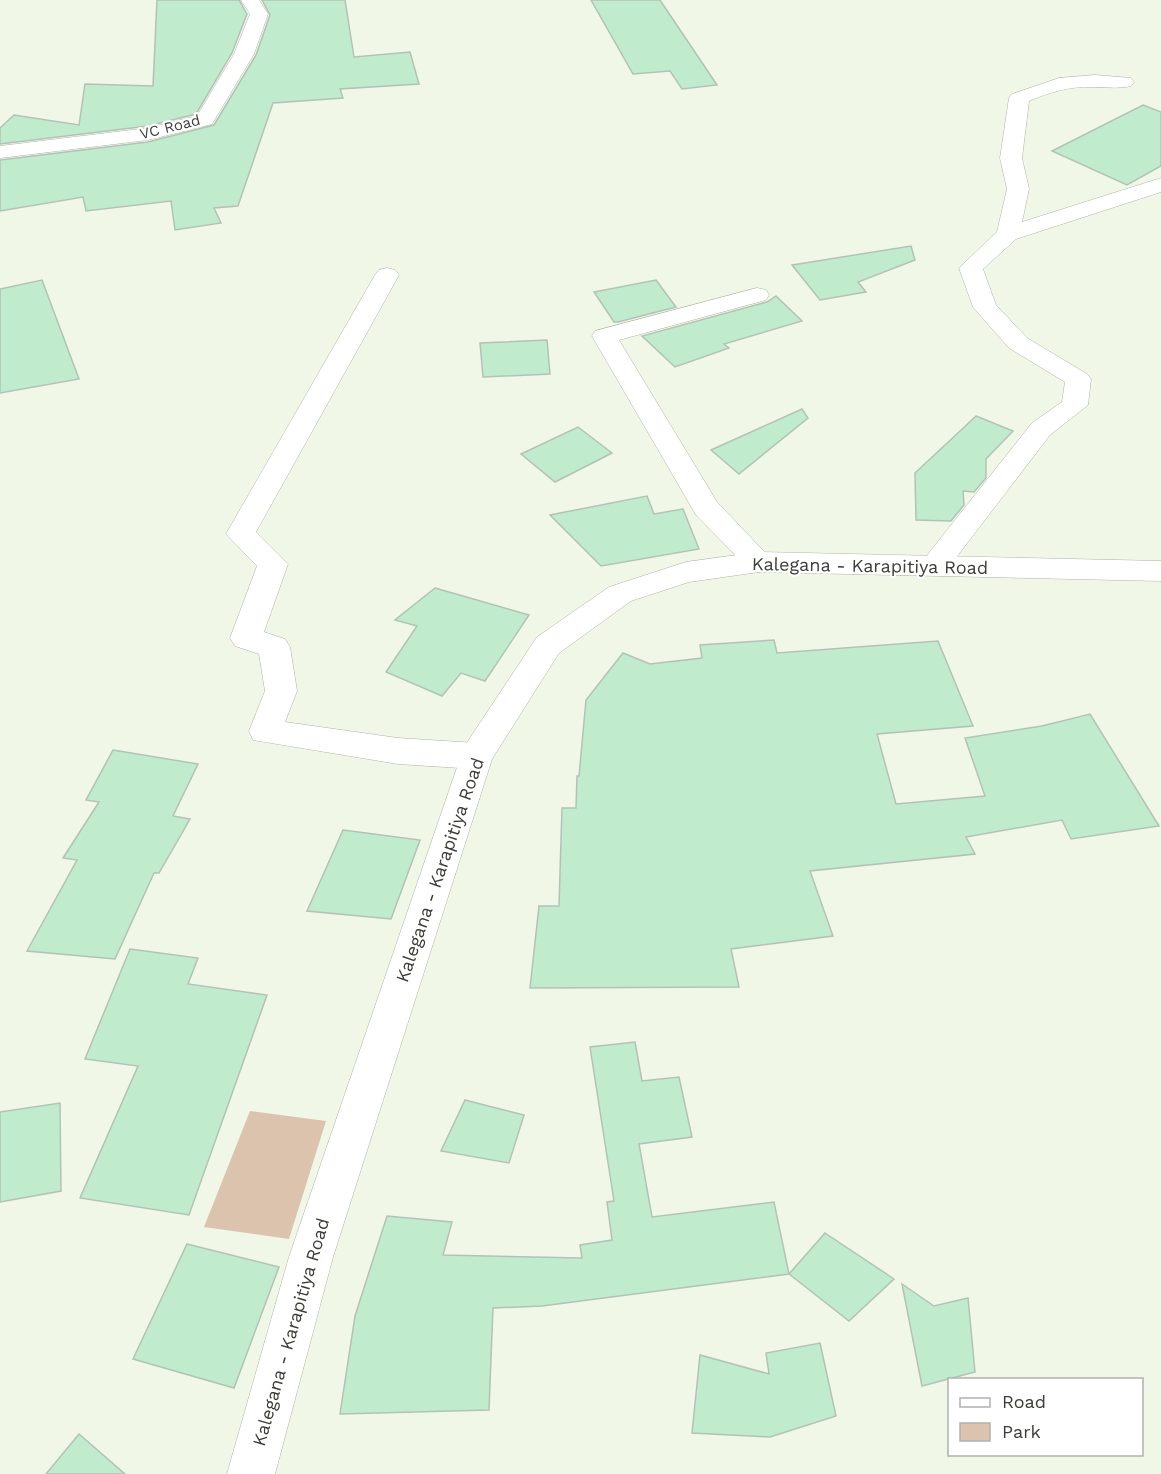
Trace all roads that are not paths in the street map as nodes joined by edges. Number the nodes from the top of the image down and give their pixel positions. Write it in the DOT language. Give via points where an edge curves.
graph roads {
  1 [pos="250,0"];
  2 [pos="1124,82"];
  3 [pos="0,152"];
  4 [pos="1161,185"];
  5 [pos="1008,234"];
  6 [pos="387,275"];
  7 [pos="758,296"];
  8 [pos="759,562"];
  9 [pos="935,565"];
  10 [pos="1161,571"];
  11 [pos="476,756"];
  12 [pos="251,1474"];
  1 -- 3 [label="street, VC Road" via="260,14 244,54 205,120 148,134"];
  2 -- 5 [label="street" via="1087,79 1052,83 1019,98 1011,158 1018,189"];
  4 -- 5 [label="street"];
  5 -- 9 [label="street" via="971,268 985,307 1018,343 1078,379 1075,405 1041,429"];
  6 -- 11 [label="street" via="240,534 273,564 246,638 274,647 281,691 265,731 398,751"];
  7 -- 8 [label="street" via="604,336 706,508"];
  8 -- 9 [label="street, Kalegana - Karapitiya Road"];
  8 -- 11 [label="street, Kalegana - Karapitiya Road" via="686,572 620,594 548,645"];
  9 -- 10 [label="street, Kalegana - Karapitiya Road"];
  11 -- 12 [label="street, Kalegana - Karapitiya Road" via="311,1257"];
}
